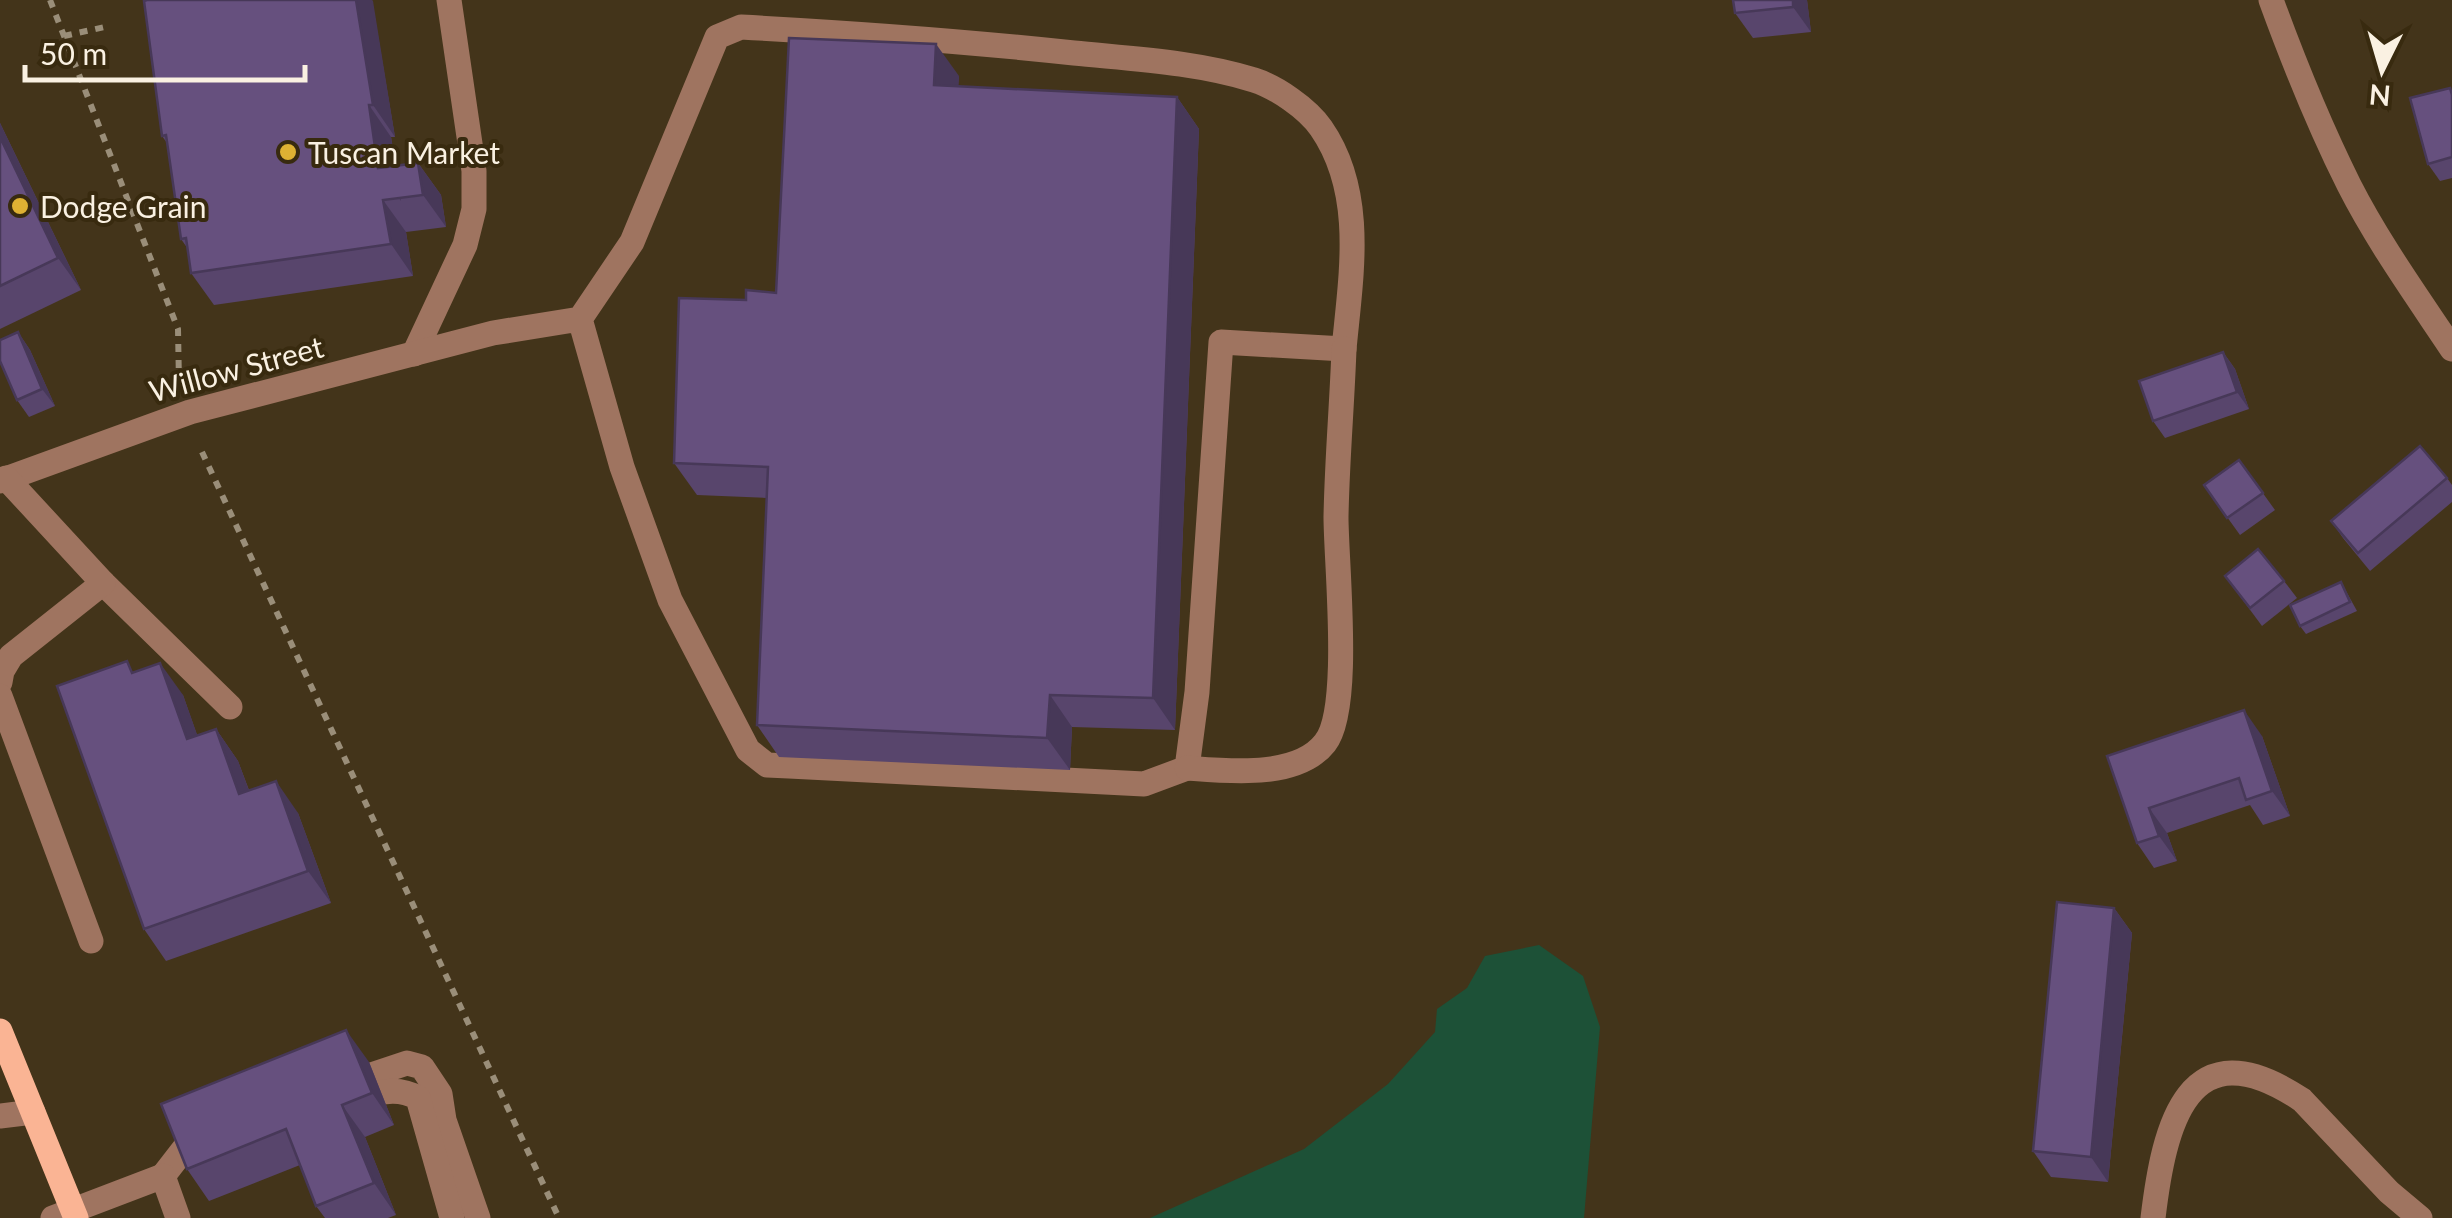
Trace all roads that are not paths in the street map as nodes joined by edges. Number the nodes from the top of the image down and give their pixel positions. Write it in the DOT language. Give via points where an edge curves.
graph roads {
  1 [pos="449,0"];
  2 [pos="2271,0"];
  3 [pos="580,319"];
  4 [pos="2452,348"];
  5 [pos="1344,349"];
  6 [pos="414,354"];
  7 [pos="3,479"];
  8 [pos="102,584"];
  9 [pos="0,682"];
  10 [pos="0,696"];
  11 [pos="230,707"];
  12 [pos="1187,768"];
  13 [pos="92,941"];
  14 [pos="0,1031"];
  15 [pos="33,1112"];
  16 [pos="0,1116"];
  17 [pos="164,1176"];
  18 [pos="67,1215"];
  19 [pos="178,1218"];
  20 [pos="452,1218"];
  21 [pos="478,1218"];
  22 [pos="2153,1218"];
  23 [pos="2420,1218"];
  1 -- 6 [label="street" via="474,209 465,245"];
  2 -- 4 [label="street" via="2350,186"];
  3 -- 5 [label="street" via="632,242 717,37 741,28 910,36 1158,61 1256,80 1319,124 1338,156 1353,245"];
  3 -- 6 [label="street, Willow Street"];
  3 -- 12 [label="street" via="622,467 670,600 758,758 789,766 1144,784"];
  5 -- 12 [label="street" via="1336,725 1324,745 1299,762 1258,771"];
  5 -- 12 [label="street" via="1221,342"];
  6 -- 7 [label="street, Willow Street" via="190,412"];
  7 -- 8 [label="street"];
  8 -- 9 [label="street" via="11,656"];
  8 -- 11 [label="street"];
  10 -- 13 [label="street"];
  14 -- 15 [label="main road"];
  15 -- 16 [label="street"];
  15 -- 18 [label="main road"];
  17 -- 17 [label="street" via="187,1145 226,1140 193,1161"];
  17 -- 18 [label="street"];
  17 -- 19 [label="street"];
  20 -- 21 [label="street" via="418,1098 380,1091 323,1102 407,1063 422,1067 440,1094"];
  22 -- 23 [label="street" via="2178,1107 2205,1080 2246,1074 2302,1100"];
}
